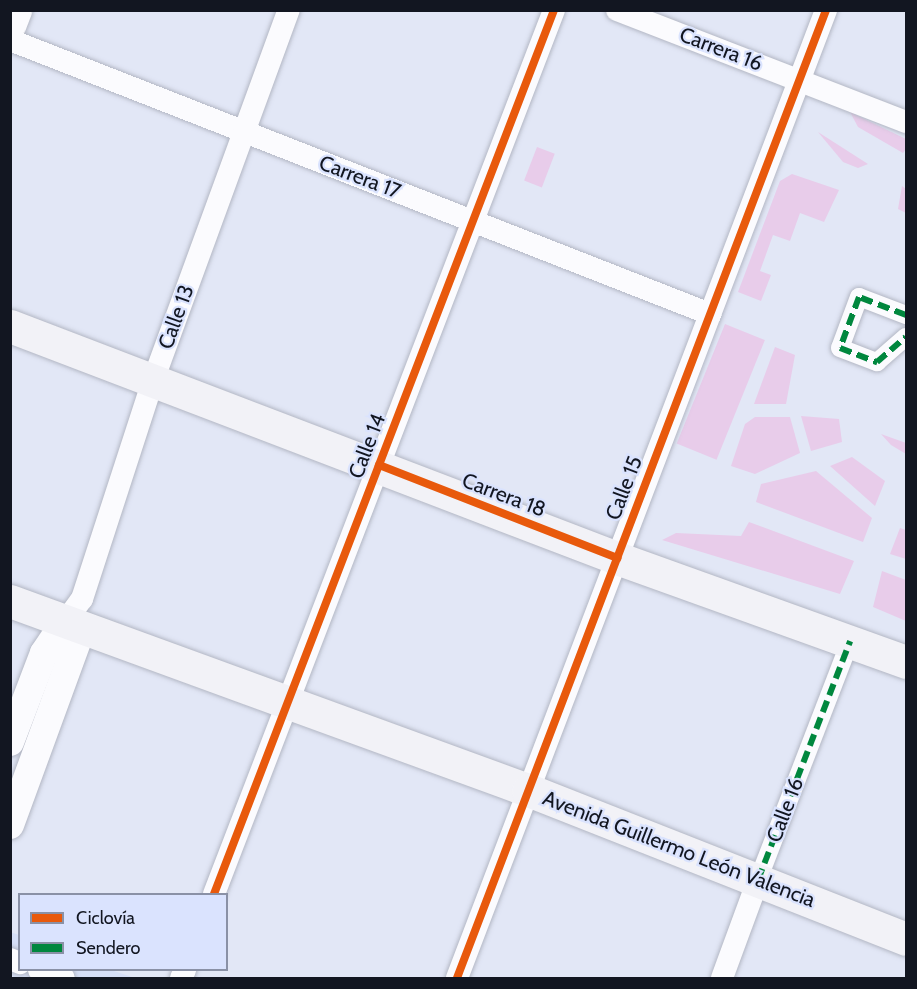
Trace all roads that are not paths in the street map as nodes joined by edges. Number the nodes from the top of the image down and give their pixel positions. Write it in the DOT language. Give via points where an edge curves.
graph roads {
  1 [pos="15,10"];
  2 [pos="289,10"];
  3 [pos="554,10"];
  4 [pos="618,10"];
  5 [pos="826,10"];
  6 [pos="10,23"];
  7 [pos="10,40"];
  8 [pos="800,79"];
  9 [pos="824,89"];
  10 [pos="906,122"];
  11 [pos="783,125"];
  12 [pos="243,132"];
  13 [pos="470,220"];
  14 [pos="710,314"];
  15 [pos="906,315"];
  16 [pos="10,326"];
  17 [pos="906,338"];
  18 [pos="154,378"];
  19 [pos="379,465"];
  20 [pos="617,558"];
  21 [pos="10,602"];
  22 [pos="74,625"];
  23 [pos="850,641"];
  24 [pos="906,662"];
  25 [pos="287,701"];
  26 [pos="10,742"];
  27 [pos="528,790"];
  28 [pos="10,825"];
  29 [pos="758,880"];
  30 [pos="214,893"];
  31 [pos="906,939"];
  32 [pos="45,971"];
  33 [pos="64,978"];
  34 [pos="457,978"];
  35 [pos="722,978"];
  1 -- 6 [label="main road"];
  2 -- 12 [label="street, Calle 13"];
  3 -- 13 [label="street, Calle 14"];
  4 -- 8 [label="street, Carrera 16"];
  5 -- 8 [label="street, Calle 15"];
  7 -- 12 [label="street, Carrera 17"];
  8 -- 9 [label="street, Carrera 16"];
  8 -- 11 [label="street, Calle 15"];
  9 -- 10 [label="street, Carrera 16"];
  9 -- 11 [label="street"];
  11 -- 14 [label="street, Calle 15"];
  12 -- 13 [label="street, Carrera 17"];
  12 -- 18 [label="street, Calle 13"];
  13 -- 14 [label="street, Carrera 17"];
  13 -- 19 [label="street, Calle 14"];
  14 -- 20 [label="street, Calle 15"];
  15 -- 17 [label="street" via="859,297 840,348 877,362"];
  16 -- 18 [label="main road, Carrera 18"];
  18 -- 19 [label="main road, Carrera 18"];
  18 -- 22 [label="street, Calle 13"];
  19 -- 20 [label="main road, Carrera 18"];
  19 -- 25 [label="street, Calle 14"];
  20 -- 23 [label="main road, Carrera 18"];
  20 -- 27 [label="street, Calle 15"];
  21 -- 22 [label="main road, Avenida Guillermo León Valencia"];
  22 -- 25 [label="main road, Avenida Guillermo León Valencia"];
  22 -- 26 [label="street" via="44,653"];
  22 -- 28 [label="street"];
  23 -- 24 [label="main road, Carrera 18"];
  23 -- 29 [label="street, Calle 16"];
  25 -- 27 [label="main road, Avenida Guillermo León Valencia"];
  25 -- 30 [label="street, Calle 14"];
  27 -- 29 [label="main road, Avenida Guillermo León Valencia"];
  27 -- 34 [label="street, Calle 15"];
  29 -- 31 [label="main road, Avenida Guillermo León Valencia"];
  29 -- 35 [label="street, Calle 16"];
  32 -- 33 [label="street"];
}
